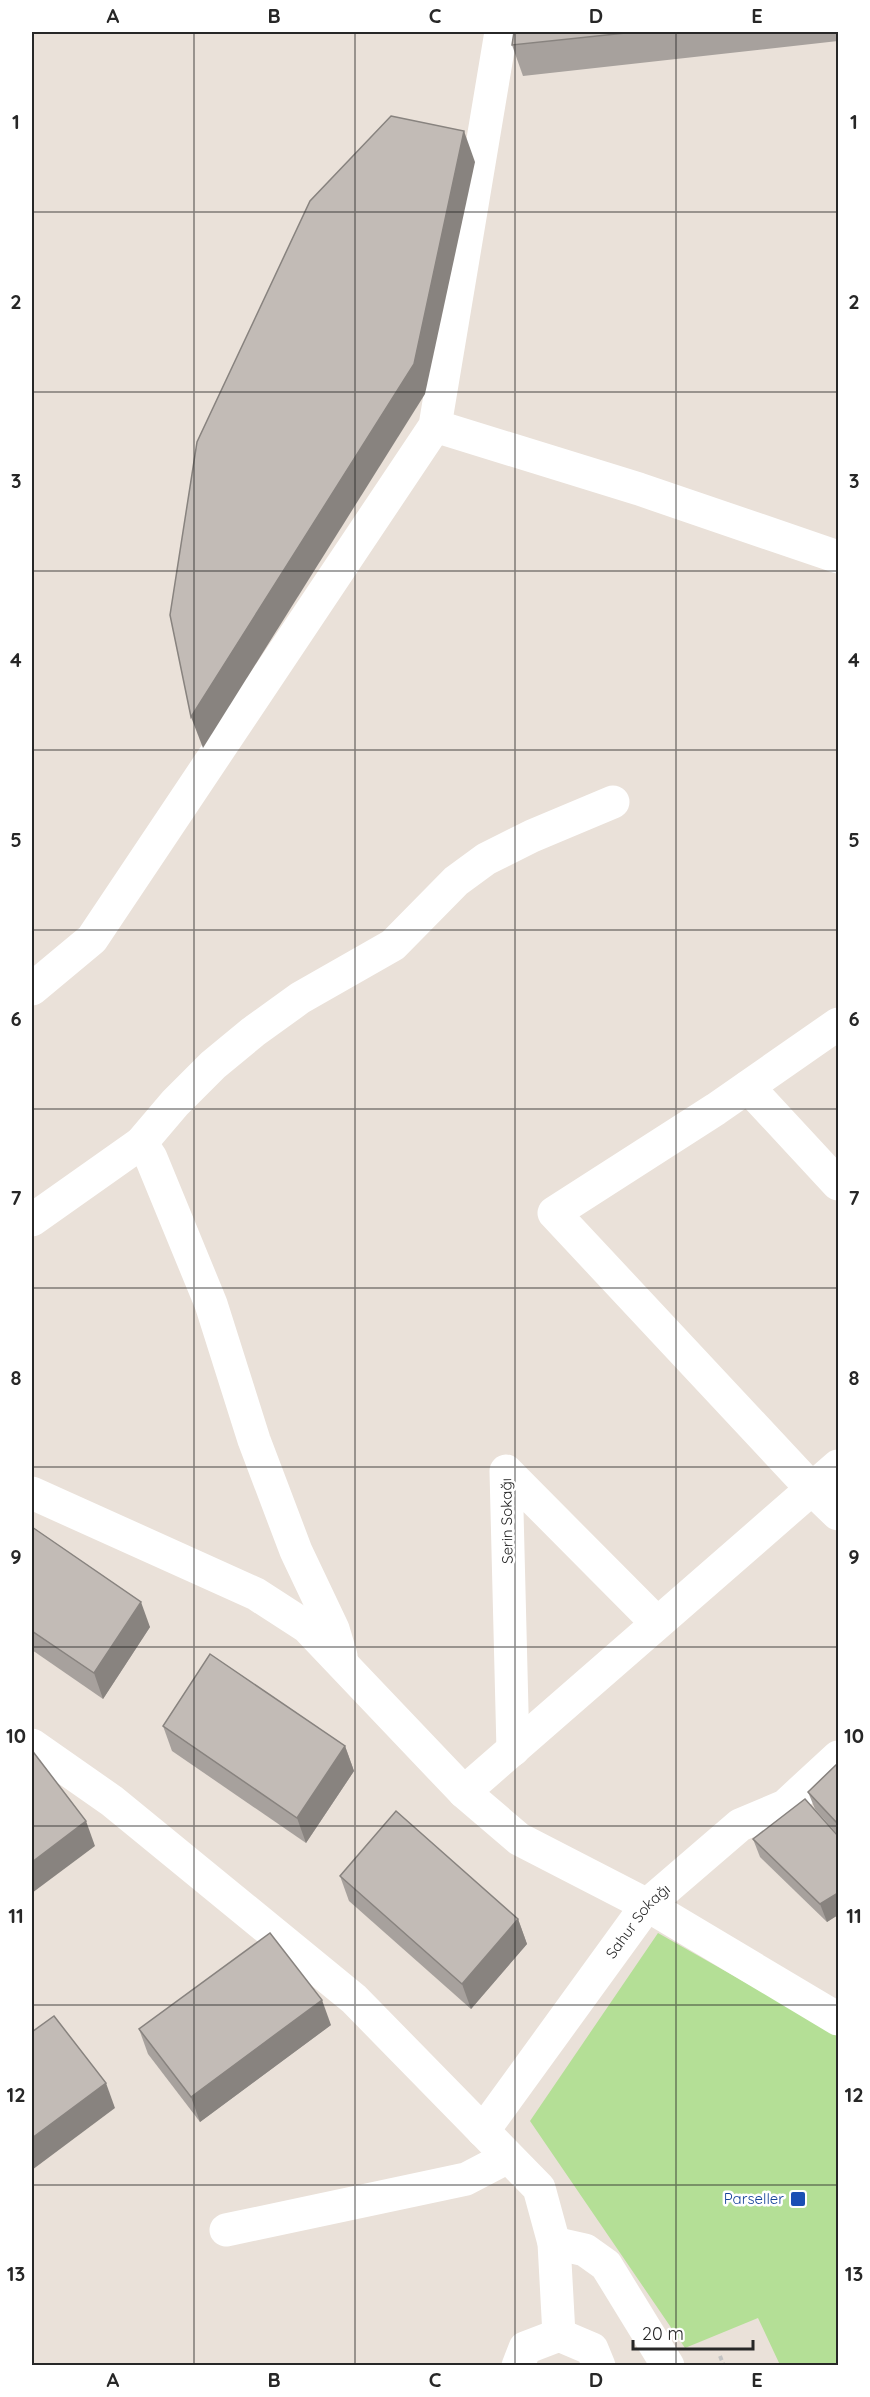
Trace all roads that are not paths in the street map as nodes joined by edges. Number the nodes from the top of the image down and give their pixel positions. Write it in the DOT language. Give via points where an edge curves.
graph roads {
  1 [pos="501,32"];
  2 [pos="435,426"];
  3 [pos="838,557"];
  4 [pos="613,802"];
  5 [pos="32,989"];
  6 [pos="838,1024"];
  7 [pos="748,1087"];
  8 [pos="141,1143"];
  9 [pos="838,1184"];
  10 [pos="32,1220"];
  11 [pos="838,1466"];
  12 [pos="812,1489"];
  13 [pos="32,1493"];
  14 [pos="838,1514"];
  15 [pos="657,1623"];
  16 [pos="343,1665"];
  17 [pos="32,1745"];
  18 [pos="513,1750"];
  19 [pos="838,1757"];
  20 [pos="464,1792"];
  21 [pos="647,1905"];
  22 [pos="838,2019"];
  23 [pos="483,2131"];
  24 [pos="508,2157"];
  25 [pos="226,2230"];
  26 [pos="554,2243"];
  27 [pos="559,2335"];
  28 [pos="518,2366"];
  29 [pos="599,2366"];
  30 [pos="668,2366"];
  1 -- 2 [label="street"];
  2 -- 3 [label="street" via="639,489"];
  2 -- 5 [label="street" via="92,939"];
  4 -- 8 [label="street" via="508,846 464,875 393,945 300,998 213,1065"];
  6 -- 7 [label="street"];
  7 -- 9 [label="street"];
  7 -- 12 [label="street" via="554,1213"];
  8 -- 10 [label="street"];
  8 -- 16 [label="street" via="151,1158 211,1304 254,1440 296,1551 333,1629"];
  11 -- 12 [label="street"];
  12 -- 14 [label="street"];
  12 -- 15 [label="street"];
  13 -- 16 [label="street" via="256,1594 307,1628"];
  15 -- 18 [label="street"];
  15 -- 18 [label="street, Serin Sokağı" via="506,1471"];
  16 -- 20 [label="street"];
  17 -- 23 [label="street" via="112,1801 354,1999"];
  18 -- 20 [label="street"];
  19 -- 21 [label="street, Sahur Sokağı" via="785,1806 740,1825"];
  20 -- 21 [label="street" via="519,1839"];
  21 -- 22 [label="street"];
  21 -- 23 [label="street, Sahur Sokağı"];
  23 -- 24 [label="street"];
  24 -- 25 [label="street" via="466,2179 443,2185"];
  24 -- 26 [label="street" via="539,2188"];
  26 -- 27 [label="street"];
  26 -- 30 [label="street" via="585,2250 606,2265"];
  27 -- 28 [label="street" via="525,2348"];
  27 -- 29 [label="street" via="592,2349"];
}
